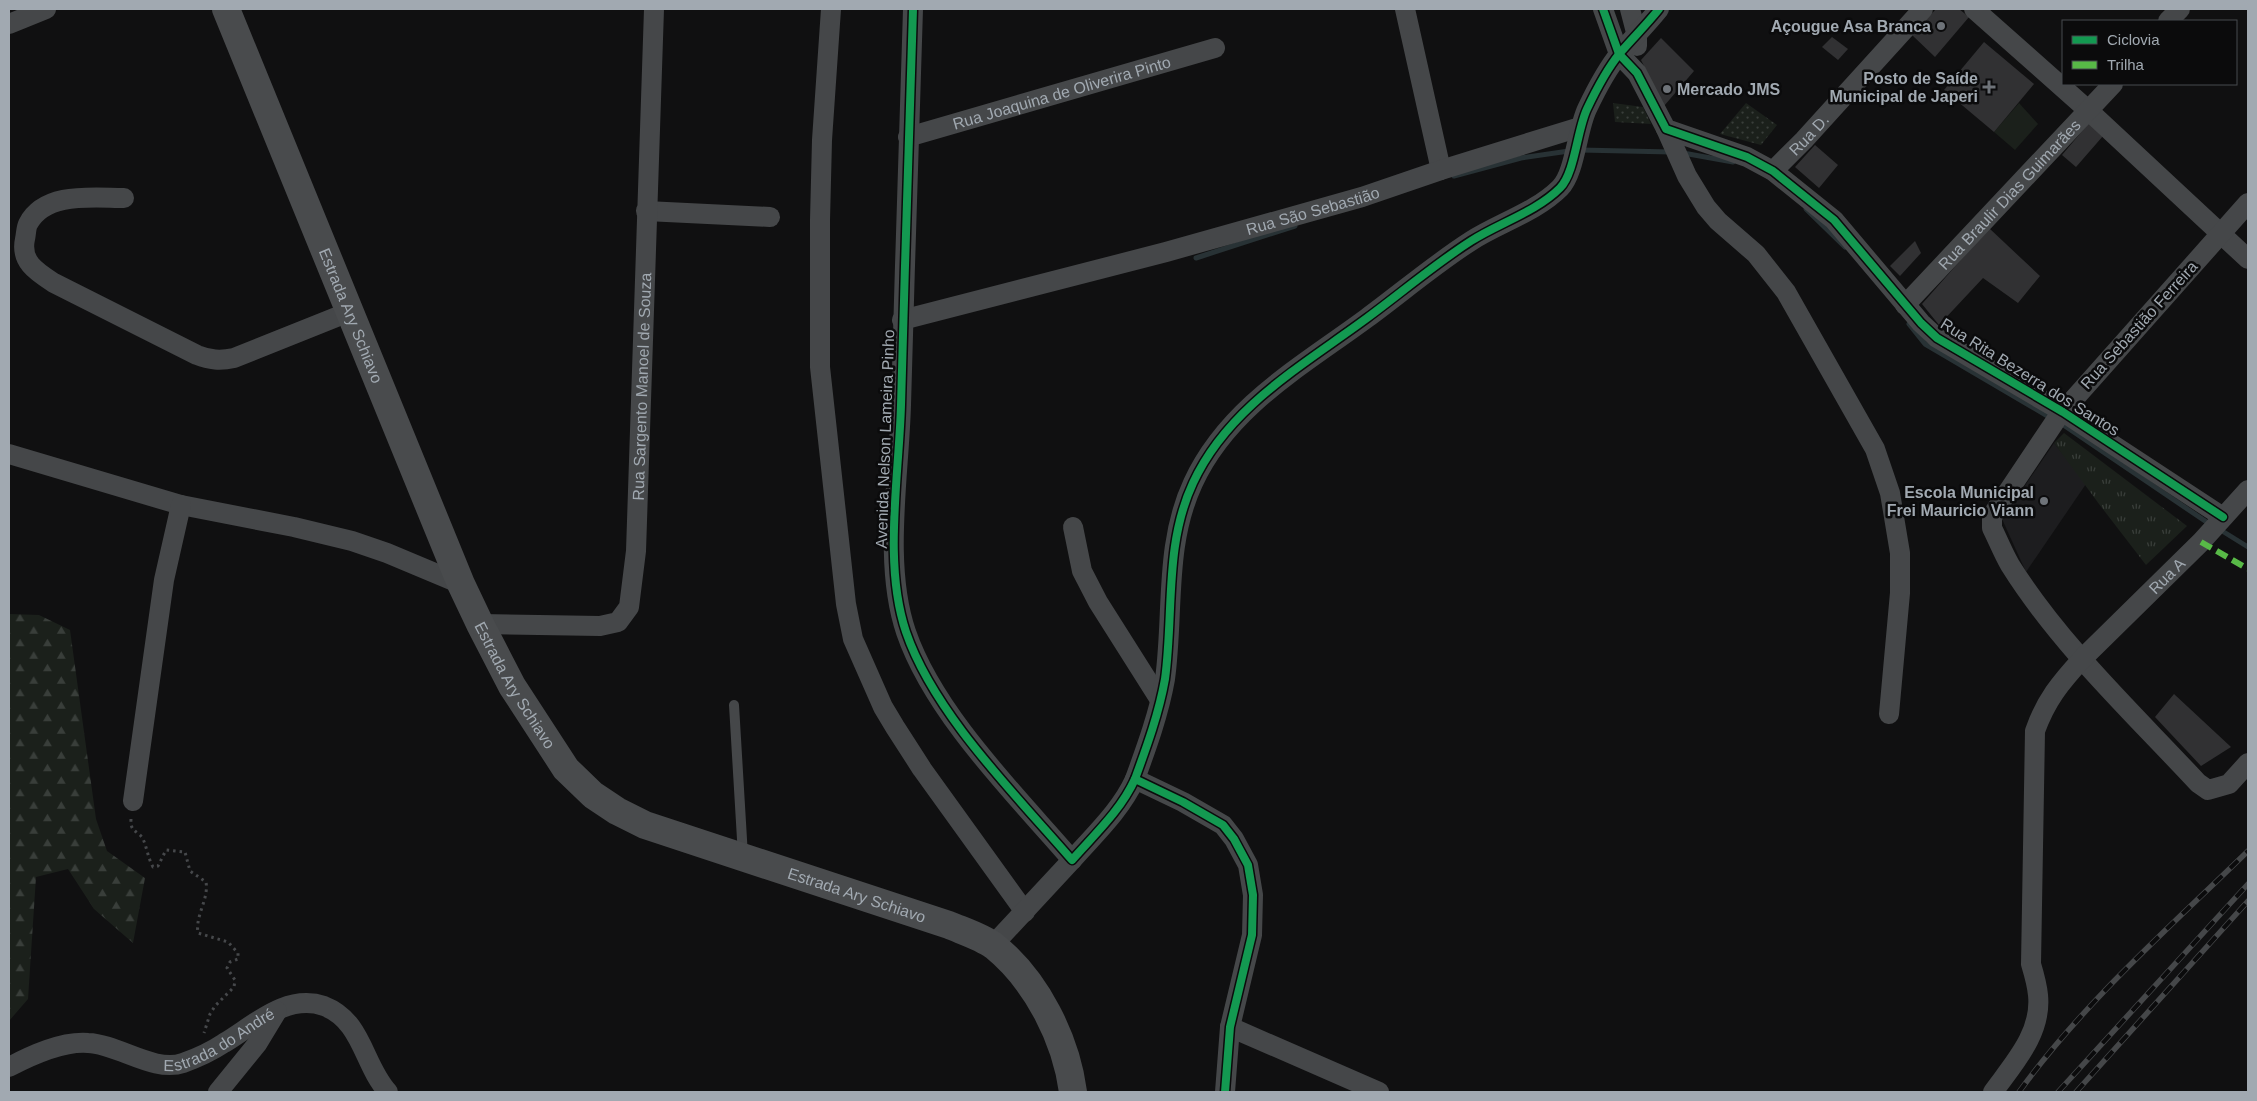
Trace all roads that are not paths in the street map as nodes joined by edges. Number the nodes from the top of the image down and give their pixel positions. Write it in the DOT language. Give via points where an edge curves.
graph roads {
  1 [pos="46,9"];
  2 [pos="226,9"];
  3 [pos="654,9"];
  4 [pos="831,9"];
  5 [pos="913,9"];
  6 [pos="1405,9"];
  7 [pos="1603,9"];
  8 [pos="1630,9"];
  9 [pos="1660,9"];
  10 [pos="1923,9"];
  11 [pos="1974,9"];
  12 [pos="2180,9"];
  13 [pos="2169,20"];
  14 [pos="9,24"];
  15 [pos="1637,36"];
  16 [pos="1215,48"];
  17 [pos="1619,54"];
  18 [pos="1637,73"];
  19 [pos="2112,85"];
  20 [pos="2089,111"];
  21 [pos="1578,134"];
  22 [pos="908,137"];
  23 [pos="1670,137"];
  24 [pos="1441,170"];
  25 [pos="1773,171"];
  26 [pos="124,198"];
  27 [pos="2248,203"];
  28 [pos="646,211"];
  29 [pos="770,217"];
  30 [pos="2221,234"];
  31 [pos="2248,259"];
  32 [pos="1906,305"];
  33 [pos="349,312"];
  34 [pos="902,320"];
  35 [pos="2056,419"];
  36 [pos="9,454"];
  37 [pos="2248,490"];
  38 [pos="181,505"];
  39 [pos="2216,525"];
  40 [pos="1073,527"];
  41 [pos="461,584"];
  42 [pos="480,624"];
  43 [pos="2083,658"];
  44 [pos="1160,700"];
  45 [pos="734,705"];
  46 [pos="1889,714"];
  47 [pos="2248,763"];
  48 [pos="1135,778"];
  49 [pos="133,801"];
  50 [pos="744,858"];
  51 [pos="1072,860"];
  52 [pos="1025,912"];
  53 [pos="993,946"];
  54 [pos="279,1008"];
  55 [pos="1230,1027"];
  56 [pos="9,1067"];
  57 [pos="218,1092"];
  58 [pos="388,1092"];
  59 [pos="1073,1092"];
  60 [pos="1225,1092"];
  61 [pos="1379,1092"];
  62 [pos="1993,1092"];
  1 -- 14 [label="street"];
  2 -- 33 [label="main road, Estrada Ary Schiavo"];
  3 -- 28 [label="street, Rua Sargento Manoel de Souza"];
  4 -- 52 [label="street" via="822,150 820,367 851,630 895,727"];
  5 -- 22 [label="street, Avenida Nelson Lameira Pinho"];
  6 -- 24 [label="street"];
  7 -- 17 [label="street"];
  8 -- 15 [label="street"];
  9 -- 15 [label="street"];
  10 -- 25 [label="street, Rua D."];
  11 -- 20 [label="street"];
  12 -- 13 [label="street"];
  15 -- 17 [label="street"];
  15 -- 18 [label="street"];
  16 -- 22 [label="street, Rua Joaquina de Oliverira Pinto"];
  17 -- 18 [label="street"];
  17 -- 21 [label="street" via="1601,83"];
  18 -- 23 [label="street"];
  19 -- 20 [label="street, Rua Braulir Dias Guimarães"];
  20 -- 30 [label="street"];
  20 -- 32 [label="street, Rua Braulir Dias Guimarães"];
  21 -- 24 [label="street, Rua São Sebastião"];
  21 -- 44 [label="street" via="1563,186 1548,199 1470,241 1265,392 1227,429 1208,455 1182,509 1174,542 1165,678"];
  22 -- 34 [label="street, Avenida Nelson Lameira Pinho"];
  23 -- 25 [label="street, Rua Rita Bezerra dos Santos" via="1747,157"];
  23 -- 46 [label="street" via="1684,170 1706,207 1756,254 1786,292 1875,449 1890,493 1900,552 1900,593"];
  24 -- 34 [label="street, Rua São Sebastião" via="1362,197 1248,229"];
  25 -- 32 [label="street, Rua Rita Bezerra dos Santos" via="1834,220"];
  26 -- 33 [label="street" via="72,198 45,207 28,224 24,257 33,269 63,287 210,360 234,358"];
  27 -- 30 [label="street, Rua Sebastião Ferreira"];
  28 -- 29 [label="street"];
  28 -- 42 [label="street, Rua Sargento Manoel de Souza" via="636,551 629,607 618,622 600,626"];
  30 -- 31 [label="street"];
  30 -- 35 [label="street, Rua Sebastião Ferreira"];
  32 -- 35 [label="street, Rua Rita Bezerra dos Santos" via="1937,338"];
  33 -- 41 [label="main road, Estrada Ary Schiavo"];
  34 -- 51 [label="street, Avenida Nelson Lameira Pinho" via="895,537 898,596 906,632 934,689 962,729 988,764"];
  35 -- 39 [label="street, Rua Rita Bezerra dos Santos"];
  35 -- 43 [label="street, Rua Sebastião Ferreira" via="1995,511 1992,528 2029,594"];
  36 -- 38 [label="street"];
  37 -- 39 [label="street, Rua A"];
  38 -- 41 [label="street" via="352,541"];
  38 -- 49 [label="street" via="164,580"];
  39 -- 43 [label="street, Rua A"];
  40 -- 44 [label="street" via="1082,571"];
  41 -- 42 [label="main road, Estrada Ary Schiavo"];
  42 -- 50 [label="main road, Estrada Ary Schiavo" via="536,724 566,769 593,795 645,825"];
  43 -- 47 [label="street" via="2208,790 2229,784"];
  43 -- 62 [label="street, Rua A" via="2043,707 2035,731 2032,964 2038,1014 2028,1042"];
  44 -- 48 [label="street" via="1155,724"];
  45 -- 50 [label="lane"];
  48 -- 51 [label="street" via="1128,795"];
  48 -- 55 [label="street" via="1223,825 1248,865 1253,895 1252,935"];
  50 -- 53 [label="main road, Estrada Ary Schiavo" via="949,925"];
  51 -- 52 [label="street"];
  52 -- 53 [label="street"];
  53 -- 59 [label="main road, Estrada Ary Schiavo" via="1039,999 1055,1030 1070,1072"];
  54 -- 56 [label="street, Estrada do André" via="224,1044 183,1063 165,1066 100,1045 81,1043 52,1049"];
  54 -- 57 [label="street" via="257,1044"];
  54 -- 58 [label="street, Estrada do André" via="311,1004 328,1008 345,1019 362,1042 377,1078"];
  55 -- 60 [label="street"];
  55 -- 61 [label="street"];
}
